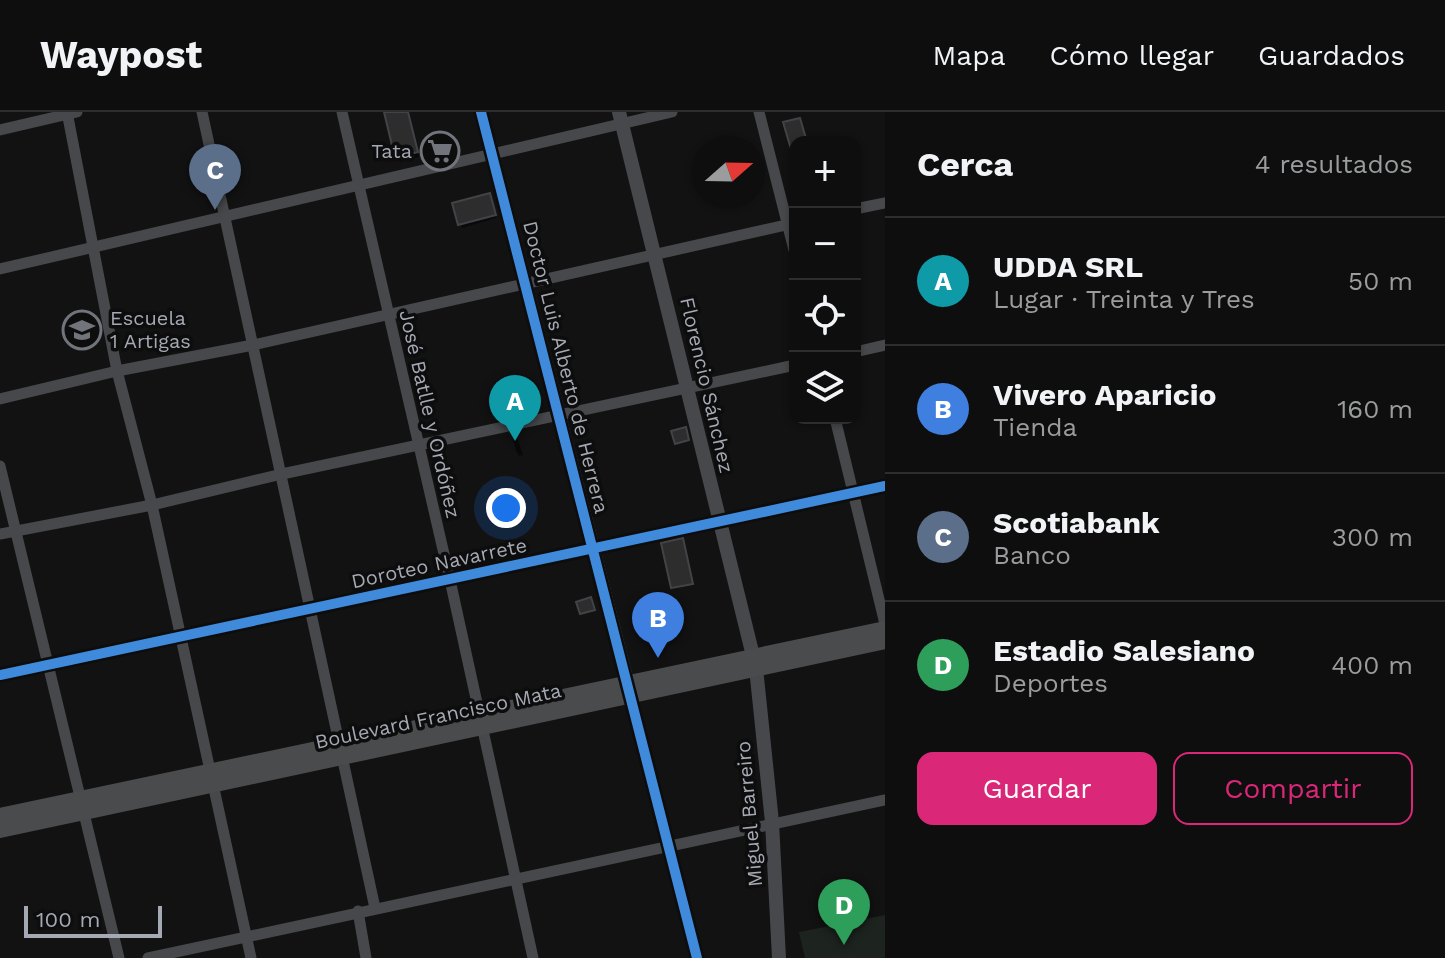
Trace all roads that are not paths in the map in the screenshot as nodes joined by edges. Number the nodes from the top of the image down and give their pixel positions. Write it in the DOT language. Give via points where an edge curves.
graph roads {
  1 [pos="202,112"];
  2 [pos="342,112"];
  3 [pos="481,112"];
  4 [pos="672,112"];
  5 [pos="759,112"];
  6 [pos="71,113"];
  7 [pos="620,118"];
  8 [pos="0,130"];
  9 [pos="493,153"];
  10 [pos="359,184"];
  11 [pos="885,203"];
  12 [pos="860,208"];
  13 [pos="224,215"];
  14 [pos="789,216"];
  15 [pos="789,223"];
  16 [pos="93,245"];
  17 [pos="655,253"];
  18 [pos="0,269"];
  19 [pos="526,284"];
  20 [pos="389,314"];
  21 [pos="253,345"];
  22 [pos="885,345"];
  23 [pos="861,351"];
  24 [pos="789,366"];
  25 [pos="117,371"];
  26 [pos="688,388"];
  27 [pos="0,399"];
  28 [pos="560,416"];
  29 [pos="836,424"];
  30 [pos="418,446"];
  31 [pos="0,466"];
  32 [pos="282,474"];
  33 [pos="885,486"];
  34 [pos="853,493"];
  35 [pos="152,505"];
  36 [pos="718,521"];
  37 [pos="16,530"];
  38 [pos="0,534"];
  39 [pos="594,548"];
  40 [pos="450,580"];
  41 [pos="311,607"];
  42 [pos="885,626"];
  43 [pos="179,635"];
  44 [pos="885,641"];
  45 [pos="755,662"];
  46 [pos="47,665"];
  47 [pos="0,675"];
  48 [pos="629,690"];
  49 [pos="482,721"];
  50 [pos="342,750"];
  51 [pos="213,778"];
  52 [pos="885,800"];
  53 [pos="83,805"];
  54 [pos="0,816"];
  55 [pos="772,822"];
  56 [pos="0,830"];
  57 [pos="668,845"];
  58 [pos="517,878"];
  59 [pos="375,908"];
  60 [pos="358,911"];
  61 [pos="247,937"];
  62 [pos="119,958"];
  63 [pos="148,958"];
  64 [pos="251,958"];
  65 [pos="366,958"];
  66 [pos="533,958"];
  67 [pos="697,958"];
  68 [pos="779,958"];
  1 -- 13 [label="street"];
  2 -- 10 [label="street, José Batlle y Ordóñez"];
  3 -- 9 [label="street, Doctor Luis Alberto de Herrera"];
  4 -- 7 [label="street"];
  5 -- 14 [label="street"];
  6 -- 8 [label="street"];
  6 -- 16 [label="street"];
  7 -- 9 [label="street"];
  7 -- 17 [label="street, Florencio Sánchez"];
  9 -- 10 [label="street"];
  9 -- 19 [label="street, Doctor Luis Alberto de Herrera"];
  10 -- 13 [label="street"];
  10 -- 20 [label="street, José Batlle y Ordóñez"];
  11 -- 12 [label="street"];
  13 -- 16 [label="street"];
  13 -- 21 [label="street"];
  15 -- 17 [label="street"];
  16 -- 18 [label="street"];
  16 -- 25 [label="street"];
  17 -- 19 [label="street"];
  17 -- 26 [label="street, Florencio Sánchez"];
  19 -- 20 [label="street"];
  19 -- 28 [label="street, Doctor Luis Alberto de Herrera"];
  20 -- 21 [label="street"];
  20 -- 30 [label="street, José Batlle y Ordóñez"];
  21 -- 25 [label="street"];
  21 -- 32 [label="street"];
  22 -- 23 [label="street"];
  24 -- 26 [label="street"];
  25 -- 27 [label="street"];
  25 -- 35 [label="street"];
  26 -- 28 [label="street"];
  26 -- 36 [label="street, Florencio Sánchez"];
  28 -- 30 [label="street"];
  28 -- 39 [label="street, Doctor Luis Alberto de Herrera"];
  29 -- 34 [label="street"];
  30 -- 32 [label="street"];
  30 -- 40 [label="street, José Batlle y Ordóñez"];
  31 -- 37 [label="street"];
  32 -- 35 [label="street"];
  32 -- 41 [label="street"];
  33 -- 34 [label="street, Doroteo Navarrete"];
  34 -- 36 [label="street, Doroteo Navarrete"];
  34 -- 42 [label="street"];
  35 -- 37 [label="street"];
  35 -- 43 [label="street"];
  36 -- 39 [label="street, Doroteo Navarrete"];
  36 -- 45 [label="street, Florencio Sánchez"];
  37 -- 38 [label="street"];
  37 -- 46 [label="street"];
  39 -- 40 [label="street, Doroteo Navarrete"];
  39 -- 48 [label="street, Doctor Luis Alberto de Herrera"];
  40 -- 41 [label="street, Doroteo Navarrete"];
  40 -- 49 [label="street, José Batlle y Ordóñez"];
  41 -- 43 [label="street, Doroteo Navarrete"];
  41 -- 50 [label="street"];
  42 -- 45 [label="main road, Boulevard Francisco Mata"];
  43 -- 46 [label="street, Doroteo Navarrete"];
  43 -- 51 [label="street"];
  44 -- 45 [label="main road, Boulevard Francisco Mata"];
  45 -- 48 [label="main road, Boulevard Francisco Mata"];
  45 -- 55 [label="street, Miguel Barreiro"];
  46 -- 47 [label="street, Doroteo Navarrete"];
  46 -- 53 [label="street"];
  48 -- 49 [label="main road, Boulevard Francisco Mata"];
  48 -- 57 [label="street, Doctor Luis Alberto de Herrera"];
  49 -- 50 [label="main road, Boulevard Francisco Mata"];
  49 -- 58 [label="street, José Batlle y Ordóñez"];
  50 -- 51 [label="main road, Boulevard Francisco Mata"];
  50 -- 59 [label="street"];
  51 -- 53 [label="main road, Boulevard Francisco Mata"];
  51 -- 61 [label="street"];
  52 -- 55 [label="street"];
  53 -- 54 [label="main road, Boulevard Francisco Mata"];
  53 -- 56 [label="main road, Boulevard Francisco Mata"];
  53 -- 62 [label="street"];
  55 -- 57 [label="street"];
  55 -- 68 [label="street, Miguel Barreiro"];
  57 -- 58 [label="street"];
  57 -- 67 [label="street, Doctor Luis Alberto de Herrera"];
  58 -- 59 [label="street"];
  58 -- 66 [label="street, José Batlle y Ordóñez"];
  59 -- 60 [label="street"];
  60 -- 61 [label="street"];
  60 -- 65 [label="street"];
  61 -- 63 [label="street"];
  61 -- 64 [label="street"];
}
